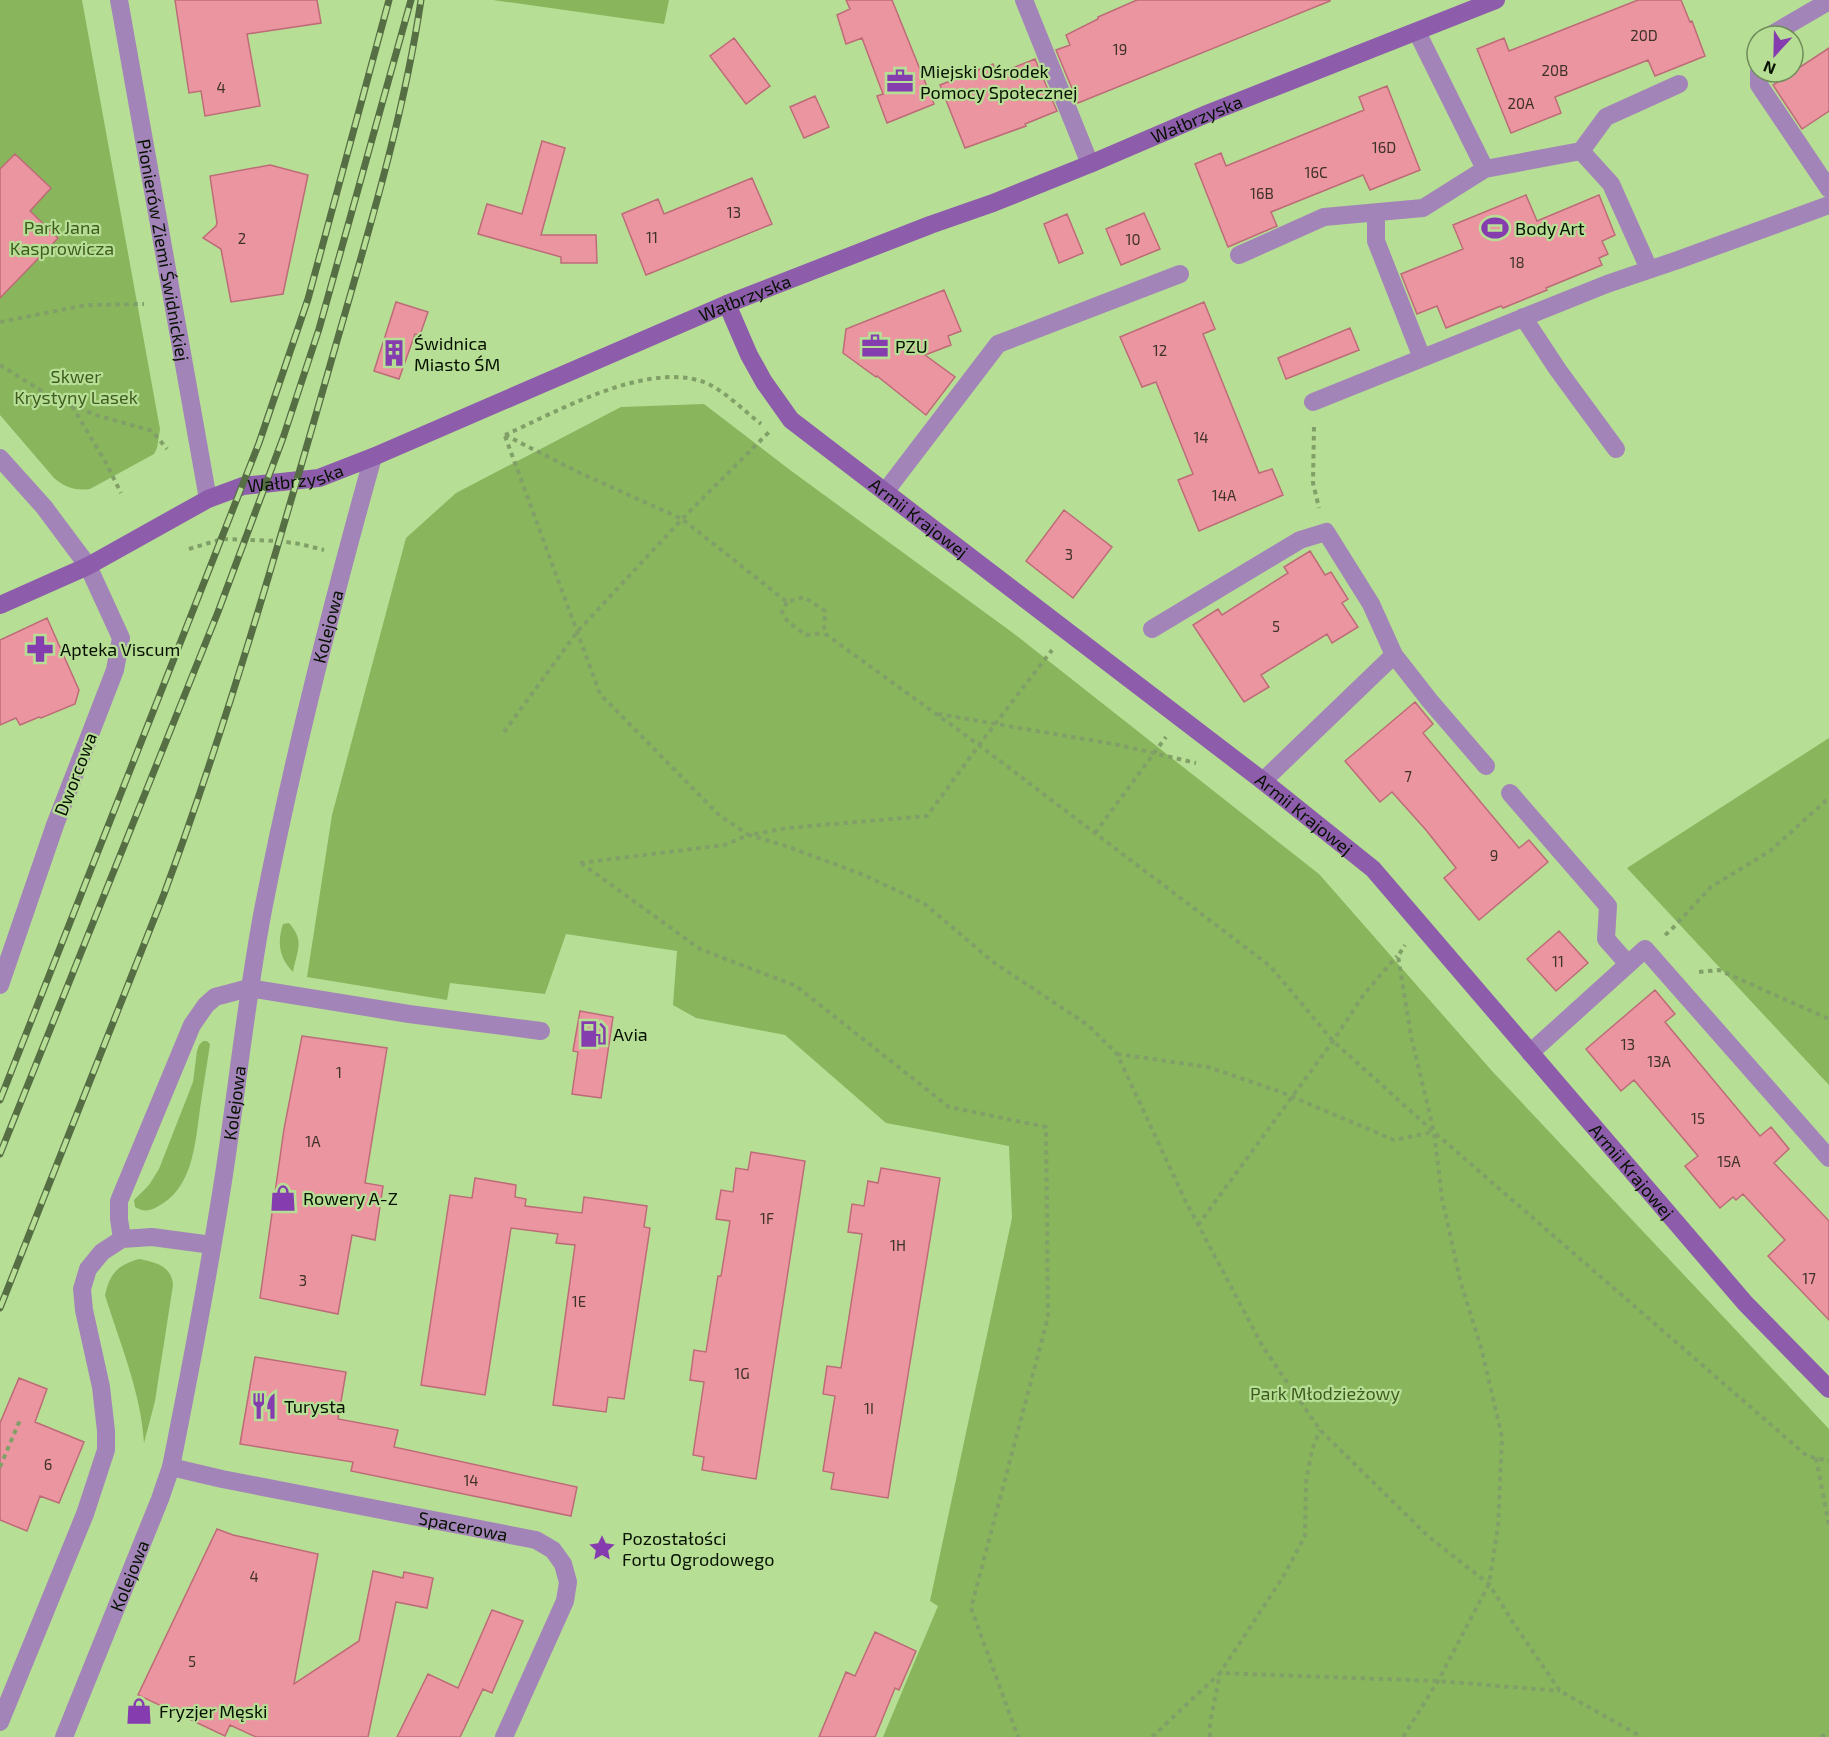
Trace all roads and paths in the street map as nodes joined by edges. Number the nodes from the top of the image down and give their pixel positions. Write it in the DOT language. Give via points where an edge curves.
graph roads {
  1 [pos="119,0"];
  2 [pos="1024,0"];
  3 [pos="1496,0"];
  4 [pos="1829,1"];
  5 [pos="1790,24"];
  6 [pos="1417,32"];
  7 [pos="1678,84"];
  8 [pos="1759,84"];
  9 [pos="1581,151"];
  10 [pos="1090,164"];
  11 [pos="1485,169"];
  12 [pos="1829,189"];
  13 [pos="1829,204"];
  14 [pos="1376,213"];
  15 [pos="1239,255"];
  16 [pos="1649,269"];
  17 [pos="1180,274"];
  18 [pos="144,304"];
  19 [pos="727,304"];
  20 [pos="1523,317"];
  21 [pos="0,322"];
  22 [pos="1422,358"];
  23 [pos="0,365"];
  24 [pos="1313,402"];
  25 [pos="72,405"];
  26 [pos="771,431"];
  27 [pos="505,435"];
  28 [pos="777,436"];
  29 [pos="167,449"];
  30 [pos="1616,449"];
  31 [pos="373,457"];
  32 [pos="0,458"];
  33 [pos="885,492"];
  34 [pos="121,493"];
  35 [pos="208,499"];
  36 [pos="682,519"];
  37 [pos="1326,532"];
  38 [pos="189,549"];
  39 [pos="324,550"];
  40 [pos="88,566"];
  41 [pos="787,602"];
  42 [pos="0,605"];
  43 [pos="1152,629"];
  44 [pos="577,632"];
  45 [pos="824,633"];
  46 [pos="1053,648"];
  47 [pos="1394,655"];
  48 [pos="935,714"];
  49 [pos="995,723"];
  50 [pos="1158,730"];
  51 [pos="504,732"];
  52 [pos="1167,737"];
  53 [pos="1172,741"];
  54 [pos="979,745"];
  55 [pos="1155,753"];
  56 [pos="1193,755"];
  57 [pos="1486,766"];
  58 [pos="1263,781"];
  59 [pos="1510,794"];
  60 [pos="1828,800"];
  61 [pos="1095,833"];
  62 [pos="749,835"];
  63 [pos="1408,939"];
  64 [pos="1645,949"];
  65 [pos="1398,956"];
  66 [pos="1628,964"];
  67 [pos="1669,976"];
  68 [pos="0,985"];
  69 [pos="249,988"];
  70 [pos="1829,1019"];
  71 [pos="541,1031"];
  72 [pos="1333,1041"];
  73 [pos="1530,1053"];
  74 [pos="1117,1054"];
  75 [pos="1292,1097"];
  76 [pos="1434,1132"];
  77 [pos="1829,1158"];
  78 [pos="1198,1225"];
  79 [pos="122,1239"];
  80 [pos="212,1245"];
  81 [pos="1829,1389"];
  82 [pos="20,1420"];
  83 [pos="1320,1430"];
  84 [pos="1816,1458"];
  85 [pos="1829,1461"];
  86 [pos="0,1467"];
  87 [pos="171,1467"];
  88 [pos="1829,1526"];
  89 [pos="1489,1584"];
  90 [pos="1220,1673"];
  91 [pos="1438,1681"];
  92 [pos="1560,1691"];
  93 [pos="0,1722"];
  94 [pos="1829,1732"];
  95 [pos="64,1737"];
  96 [pos="504,1737"];
  97 [pos="1018,1737"];
  98 [pos="1152,1737"];
  99 [pos="1210,1737"];
  100 [pos="1403,1737"];
  101 [pos="1642,1737"];
  102 [pos="1821,1737"];
  1 -- 35 [label="street, Pionierów Ziemi Świdnickiej"];
  2 -- 10 [label="street"];
  3 -- 6 [label="main road, Wałbrzyska"];
  4 -- 5 [label="street"];
  6 -- 10 [label="main road, Wałbrzyska"];
  6 -- 11 [label="street"];
  7 -- 9 [label="street" via="1606,117"];
  8 -- 12 [label="street"];
  9 -- 11 [label="street"];
  9 -- 16 [label="street" via="1611,184"];
  10 -- 19 [label="main road, Wałbrzyska"];
  11 -- 14 [label="street" via="1423,208"];
  13 -- 16 [label="street"];
  14 -- 15 [label="street" via="1324,217"];
  14 -- 22 [label="street" via="1376,241"];
  16 -- 20 [label="street"];
  17 -- 33 [label="street" via="998,344"];
  18 -- 21 [label="path" via="86,305"];
  19 -- 31 [label="main road, Wałbrzyska"];
  19 -- 33 [label="main road, Armii Krajowej" via="749,355 791,420"];
  20 -- 22 [label="street"];
  20 -- 30 [label="street"];
  22 -- 24 [label="street"];
  23 -- 25 [label="path"];
  24 -- 37 [label="path" via="1312,483"];
  25 -- 29 [label="path" via="152,431"];
  25 -- 34 [label="path"];
  26 -- 27 [label="path" via="702,381 652,378 621,384"];
  26 -- 28 [label="path"];
  26 -- 36 [label="path"];
  27 -- 36 [label="path"];
  27 -- 44 [label="path"];
  31 -- 35 [label="main road, Wałbrzyska" via="319,478 243,486"];
  31 -- 69 [label="street, Kolejowa" via="295,754"];
  32 -- 40 [label="street, Dworcowa" via="44,507"];
  33 -- 58 [label="main road, Armii Krajowej"];
  35 -- 40 [label="main road, Wałbrzyska"];
  36 -- 41 [label="path"];
  36 -- 44 [label="path"];
  37 -- 43 [label="street" via="1300,540"];
  37 -- 47 [label="street" via="1371,604"];
  38 -- 39 [label="path" via="222,539 279,541"];
  40 -- 42 [label="main road, Wałbrzyska"];
  40 -- 68 [label="street, Dworcowa" via="121,638 115,670 55,825"];
  41 -- 45 [label="path" via="782,612 788,622 806,635"];
  41 -- 45 [label="path" via="804,597 825,611"];
  44 -- 51 [label="path"];
  44 -- 62 [label="path" via="600,694 720,816"];
  45 -- 48 [label="path"];
  46 -- 49 [label="path"];
  47 -- 57 [label="street"];
  47 -- 58 [label="street"];
  48 -- 49 [label="path"];
  48 -- 54 [label="path"];
  49 -- 54 [label="path"];
  49 -- 55 [label="path"];
  50 -- 52 [label="path"];
  52 -- 53 [label="path"];
  52 -- 55 [label="path"];
  54 -- 61 [label="path"];
  54 -- 62 [label="path" via="927,816"];
  55 -- 56 [label="path" via="1199,762"];
  55 -- 61 [label="path"];
  58 -- 73 [label="main road, Armii Krajowej" via="1373,868"];
  59 -- 66 [label="street" via="1608,906 1606,939"];
  60 -- 64 [label="path" via="1770,850 1711,887 1670,931"];
  61 -- 72 [label="path" via="1270,966"];
  62 -- 74 [label="path" via="864,875 925,904 993,962 1088,1024"];
  62 -- 97 [label="path" via="724,845 580,863 700,949 796,986 949,1107 1046,1127 1048,1317 972,1608"];
  63 -- 65 [label="path"];
  64 -- 66 [label="street"];
  64 -- 67 [label="street"];
  65 -- 72 [label="path" via="1364,993"];
  65 -- 76 [label="path" via="1411,1036"];
  66 -- 73 [label="street"];
  67 -- 70 [label="path" via="1719,970"];
  67 -- 77 [label="street"];
  69 -- 71 [label="street"];
  69 -- 79 [label="street" via="215,997 192,1025 120,1201"];
  69 -- 80 [label="street, Kolejowa"];
  72 -- 75 [label="path"];
  72 -- 76 [label="path"];
  73 -- 81 [label="main road, Armii Krajowej" via="1745,1303"];
  74 -- 75 [label="path" via="1208,1067"];
  74 -- 78 [label="path"];
  75 -- 76 [label="path" via="1394,1140"];
  75 -- 78 [label="path"];
  76 -- 84 [label="path" via="1807,1456"];
  76 -- 89 [label="path" via="1442,1198 1460,1280 1502,1437 1498,1527"];
  78 -- 83 [label="path" via="1263,1347"];
  79 -- 80 [label="street" via="157,1238"];
  79 -- 93 [label="street" via="102,1252 88,1269 82,1289 101,1387 106,1450 85,1514"];
  80 -- 87 [label="street, Kolejowa"];
  82 -- 86 [label="path"];
  83 -- 89 [label="path" via="1429,1537"];
  83 -- 90 [label="path" via="1306,1482 1305,1536"];
  84 -- 85 [label="path"];
  84 -- 88 [label="path"];
  87 -- 95 [label="street, Kolejowa"];
  87 -- 96 [label="street, Spacerowa" via="536,1540 553,1550 568,1582 565,1601"];
  89 -- 91 [label="path"];
  89 -- 92 [label="path"];
  90 -- 91 [label="path"];
  90 -- 98 [label="path"];
  90 -- 99 [label="path"];
  91 -- 92 [label="path"];
  91 -- 100 [label="path"];
  92 -- 101 [label="path"];
  94 -- 102 [label="path"];
}
